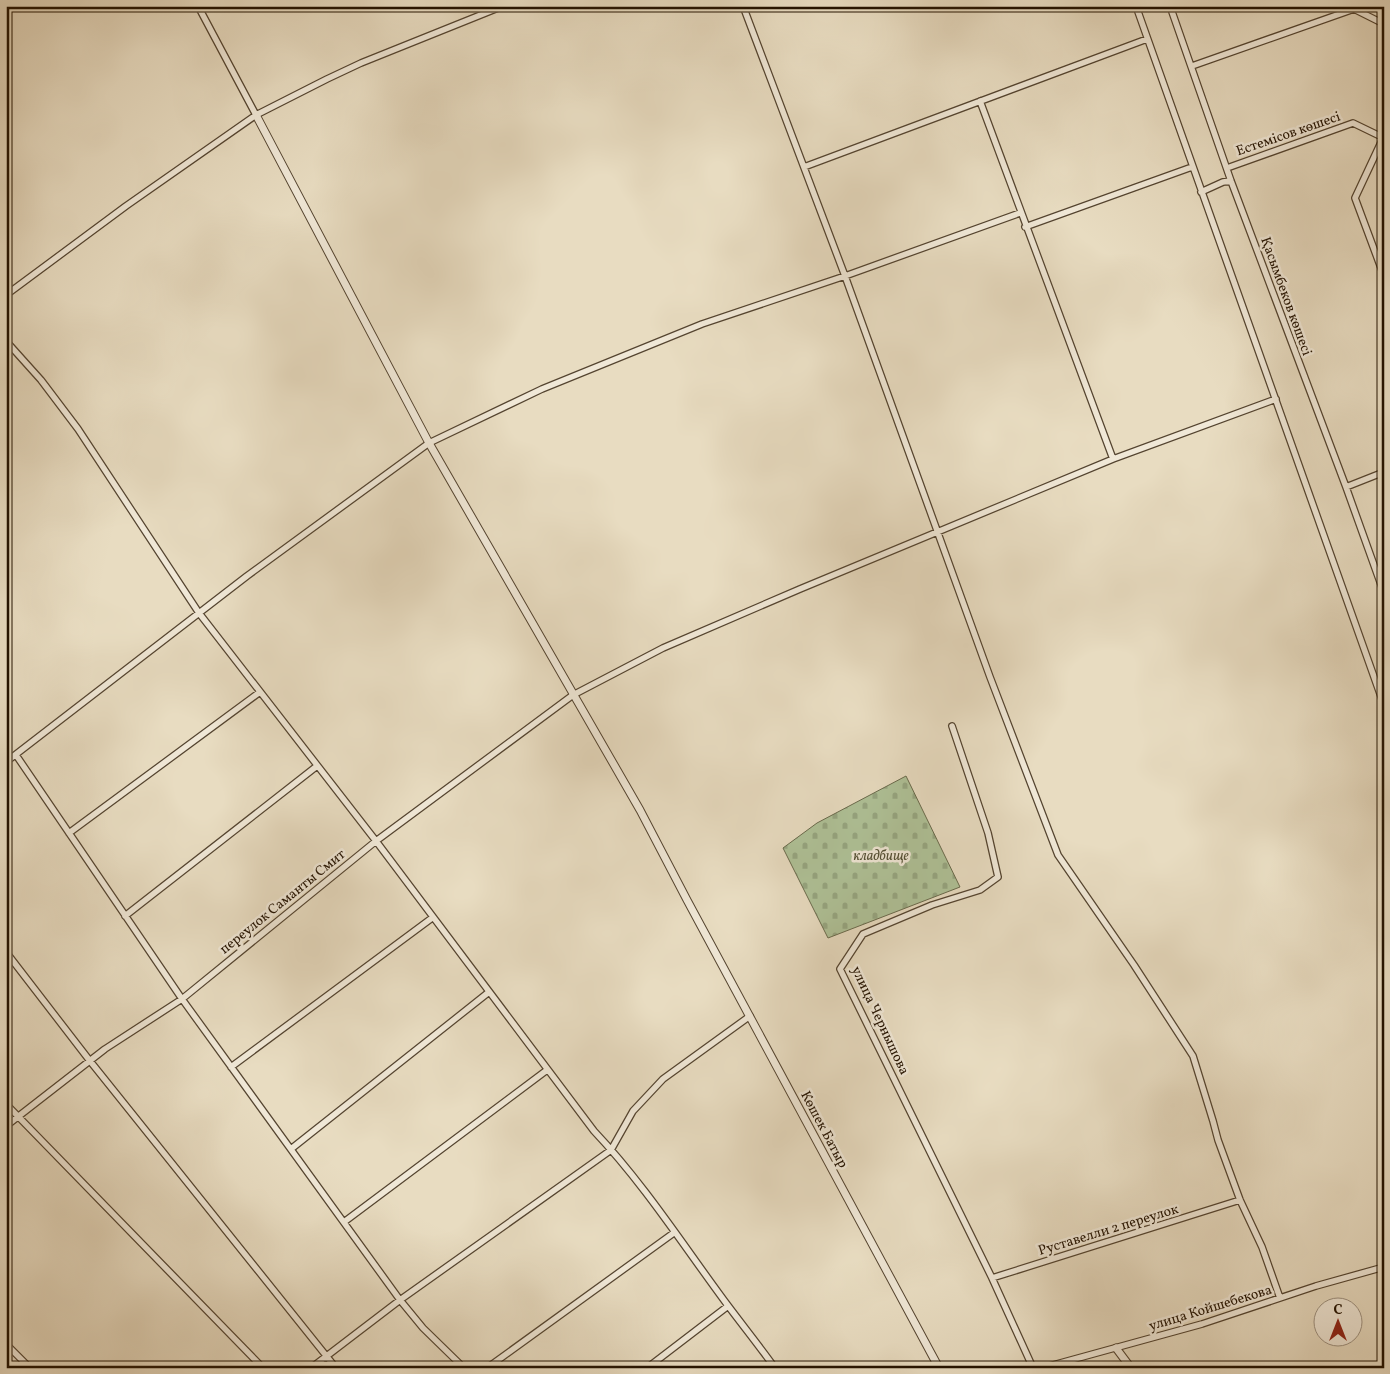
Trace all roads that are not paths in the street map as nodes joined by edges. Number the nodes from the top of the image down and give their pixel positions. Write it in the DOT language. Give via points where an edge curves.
graph roads {
  1 [pos="198,6"];
  2 [pos="503,6"];
  3 [pos="742,6"];
  4 [pos="1136,6"];
  5 [pos="1170,6"];
  6 [pos="1384,24"];
  7 [pos="1147,39"];
  8 [pos="1192,66"];
  9 [pos="980,101"];
  10 [pos="256,115"];
  11 [pos="1383,137"];
  12 [pos="804,167"];
  13 [pos="1192,167"];
  14 [pos="1227,168"];
  15 [pos="1231,180"];
  16 [pos="1201,192"];
  17 [pos="1020,212"];
  18 [pos="1025,227"];
  19 [pos="845,276"];
  20 [pos="1384,276"];
  21 [pos="6,295"];
  22 [pos="6,341"];
  23 [pos="1276,400"];
  24 [pos="429,443"];
  25 [pos="1113,459"];
  26 [pos="1384,472"];
  27 [pos="1346,487"];
  28 [pos="938,532"];
  29 [pos="1384,593"];
  30 [pos="199,613"];
  31 [pos="260,692"];
  32 [pos="573,694"];
  33 [pos="1384,705"];
  34 [pos="952,726"];
  35 [pos="16,754"];
  36 [pos="6,762"];
  37 [pos="317,766"];
  38 [pos="69,833"];
  39 [pos="376,841"];
  40 [pos="125,916"];
  41 [pos="432,918"];
  42 [pos="6,952"];
  43 [pos="489,992"];
  44 [pos="182,1000"];
  45 [pos="750,1016"];
  46 [pos="90,1060"];
  47 [pos="231,1067"];
  48 [pos="547,1070"];
  49 [pos="6,1104"];
  50 [pos="18,1117"];
  51 [pos="6,1126"];
  52 [pos="291,1149"];
  53 [pos="611,1150"];
  54 [pos="1240,1200"];
  55 [pos="344,1222"];
  56 [pos="675,1232"];
  57 [pos="1384,1266"];
  58 [pos="992,1278"];
  59 [pos="1280,1298"];
  60 [pos="400,1300"];
  61 [pos="728,1306"];
  62 [pos="6,1344"];
  63 [pos="1116,1348"];
  64 [pos="326,1356"];
  65 [pos="30,1368"];
  66 [pos="263,1368"];
  67 [pos="311,1368"];
  68 [pos="336,1368"];
  69 [pos="464,1368"];
  70 [pos="487,1368"];
  71 [pos="647,1368"];
  72 [pos="775,1368"];
  73 [pos="939,1368"];
  74 [pos="1033,1368"];
  75 [pos="1042,1368"];
  76 [pos="1131,1368"];
  1 -- 10 [label="street"];
  2 -- 10 [label="street" via="362,63"];
  3 -- 12 [label="street"];
  4 -- 7 [label="street"];
  5 -- 8 [label="street, Қасымбеков көшесі"];
  6 -- 8 [label="street" via="1354,9"];
  7 -- 9 [label="street"];
  7 -- 13 [label="street"];
  8 -- 14 [label="street, Қасымбеков көшесі"];
  9 -- 12 [label="street"];
  9 -- 17 [label="street"];
  10 -- 21 [label="street"];
  10 -- 24 [label="street, Көшек Батыр"];
  11 -- 14 [label="street, Естемісов көшесі" via="1353,123"];
  11 -- 20 [label="street" via="1355,198"];
  12 -- 19 [label="street"];
  13 -- 16 [label="street"];
  13 -- 18 [label="street"];
  14 -- 15 [label="street, Қасымбеков көшесі"];
  15 -- 16 [label="street"];
  15 -- 27 [label="street, Қасымбеков көшесі"];
  16 -- 23 [label="street"];
  17 -- 18 [label="street"];
  17 -- 19 [label="street"];
  18 -- 25 [label="street"];
  19 -- 24 [label="street" via="702,324 542,389"];
  19 -- 28 [label="street"];
  22 -- 30 [label="street" via="78,429"];
  23 -- 25 [label="street, переулок Саманты Смит"];
  23 -- 33 [label="street"];
  24 -- 30 [label="street"];
  24 -- 32 [label="street, Көшек Батыр"];
  25 -- 28 [label="street, переулок Саманты Смит"];
  26 -- 27 [label="street"];
  27 -- 29 [label="street, Қасымбеков көшесі"];
  28 -- 32 [label="street, переулок Саманты Смит" via="708,627"];
  28 -- 54 [label="street" via="1058,855 1193,1056"];
  30 -- 31 [label="street"];
  30 -- 35 [label="street"];
  31 -- 37 [label="street"];
  31 -- 38 [label="street"];
  32 -- 39 [label="street, переулок Саманты Смит"];
  32 -- 45 [label="street, Көшек Батыр" via="640,810"];
  34 -- 58 [label="street, улица Чернышова" via="988,833 998,877 980,890 932,905 863,934 840,969"];
  35 -- 36 [label="street"];
  35 -- 38 [label="street"];
  37 -- 39 [label="street"];
  37 -- 40 [label="street"];
  38 -- 40 [label="street"];
  39 -- 41 [label="street"];
  39 -- 44 [label="street, переулок Саманты Смит"];
  40 -- 44 [label="street"];
  41 -- 43 [label="street"];
  41 -- 47 [label="street"];
  42 -- 46 [label="street"];
  43 -- 48 [label="street"];
  43 -- 52 [label="street"];
  44 -- 46 [label="street, переулок Саманты Смит"];
  44 -- 47 [label="street"];
  45 -- 53 [label="street" via="663,1079 633,1111"];
  45 -- 73 [label="street, Көшек Батыр"];
  46 -- 50 [label="street, переулок Саманты Смит"];
  46 -- 64 [label="street"];
  47 -- 52 [label="street"];
  48 -- 53 [label="street"];
  48 -- 55 [label="street"];
  49 -- 50 [label="street"];
  50 -- 51 [label="street, переулок Саманты Смит"];
  50 -- 66 [label="street"];
  52 -- 55 [label="street"];
  53 -- 56 [label="street"];
  53 -- 60 [label="street"];
  54 -- 58 [label="street, Руставелли 2 переулок"];
  54 -- 59 [label="street" via="1262,1247"];
  55 -- 60 [label="street"];
  56 -- 61 [label="street"];
  56 -- 70 [label="street"];
  57 -- 59 [label="street, улица Койшебекова"];
  58 -- 74 [label="street, улица Чернышова"];
  59 -- 63 [label="street, улица Койшебекова"];
  60 -- 64 [label="street"];
  60 -- 69 [label="street" via="422,1328"];
  61 -- 71 [label="street"];
  61 -- 72 [label="street"];
  62 -- 65 [label="street"];
  63 -- 75 [label="street, улица Койшебекова"];
  63 -- 76 [label="street"];
  64 -- 67 [label="street"];
  64 -- 68 [label="street"];
}
